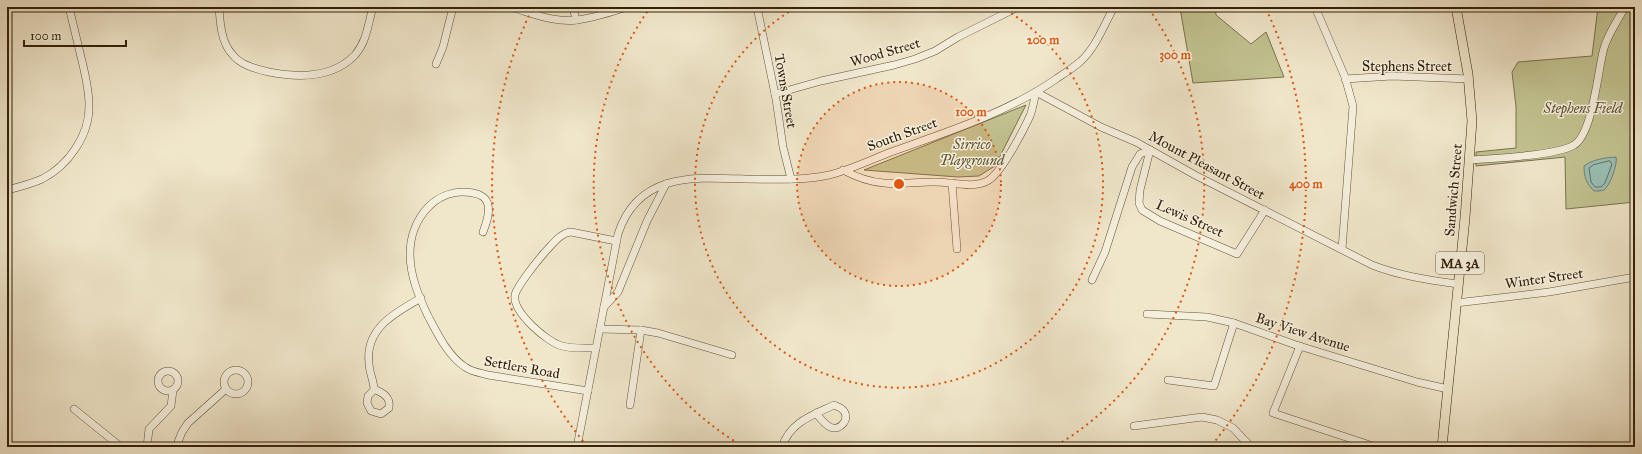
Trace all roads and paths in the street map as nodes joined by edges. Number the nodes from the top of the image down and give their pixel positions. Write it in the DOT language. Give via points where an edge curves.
graph roads {
  1 [pos="69,7"];
  2 [pos="219,7"];
  3 [pos="374,7"];
  4 [pos="453,7"];
  5 [pos="510,7"];
  6 [pos="573,7"];
  7 [pos="627,7"];
  8 [pos="757,7"];
  9 [pos="1018,7"];
  10 [pos="1114,7"];
  11 [pos="1315,7"];
  12 [pos="1456,7"];
  13 [pos="1625,7"];
  14 [pos="576,20"];
  15 [pos="436,64"];
  16 [pos="1345,79"];
  17 [pos="1469,80"];
  18 [pos="1036,92"];
  19 [pos="775,94"];
  20 [pos="1150,150"];
  21 [pos="1469,160"];
  22 [pos="843,170"];
  23 [pos="791,179"];
  24 [pos="952,183"];
  25 [pos="666,184"];
  26 [pos="7,190"];
  27 [pos="1265,210"];
  28 [pos="483,232"];
  29 [pos="616,241"];
  30 [pos="957,248"];
  31 [pos="1342,249"];
  32 [pos="1635,277"];
  33 [pos="1092,280"];
  34 [pos="1458,284"];
  35 [pos="421,298"];
  36 [pos="1456,302"];
  37 [pos="603,308"];
  38 [pos="1147,314"];
  39 [pos="1234,323"];
  40 [pos="600,329"];
  41 [pos="641,330"];
  42 [pos="1300,346"];
  43 [pos="596,348"];
  44 [pos="732,355"];
  45 [pos="1168,380"];
  46 [pos="226,389"];
  47 [pos="374,389"];
  48 [pos="1448,389"];
  49 [pos="173,390"];
  50 [pos="588,391"];
  51 [pos="630,405"];
  52 [pos="74,409"];
  53 [pos="816,413"];
  54 [pos="1134,426"];
  55 [pos="121,447"];
  56 [pos="147,447"];
  57 [pos="176,447"];
  58 [pos="577,447"];
  59 [pos="782,447"];
  60 [pos="1251,447"];
  61 [pos="1376,447"];
  62 [pos="1442,447"];
  1 -- 26 [label="street" via="89,90 90,107 84,130 73,153 54,171 42,179"];
  2 -- 3 [label="street" via="225,42 236,58 264,71 300,76 333,70 348,61 362,46"];
  4 -- 15 [label="street"];
  5 -- 14 [label="street" via="545,17"];
  6 -- 14 [label="street"];
  7 -- 14 [label="street"];
  8 -- 19 [label="street, Towns Street"];
  9 -- 19 [label="street, Wood Street" via="915,59"];
  10 -- 18 [label="street, South Street" via="1082,60"];
  11 -- 16 [label="street"];
  12 -- 17 [label="main road, Sandwich Street / MA 3A"];
  13 -- 21 [label="street" via="1604,47 1595,98 1583,136 1578,143 1556,151"];
  16 -- 17 [label="street, Stephens Street" via="1392,76"];
  16 -- 31 [label="street" via="1353,106"];
  17 -- 21 [label="main road, Sandwich Street / MA 3A" via="1472,114"];
  18 -- 20 [label="street, Mount Pleasant Street"];
  18 -- 22 [label="street, South Street" via="984,117"];
  18 -- 24 [label="street" via="1030,114 1017,142 993,176 976,184"];
  19 -- 23 [label="street, Towns Street"];
  20 -- 27 [label="street, Mount Pleasant Street"];
  20 -- 27 [label="street, Lewis Street" via="1139,203 1144,212 1160,221 1237,254"];
  20 -- 33 [label="street" via="1140,154 1132,166 1105,252"];
  21 -- 34 [label="main road, Sandwich Street / MA 3A"];
  22 -- 23 [label="street, South Street" via="830,175"];
  22 -- 24 [label="street" via="861,179 884,184"];
  23 -- 25 [label="street, South Street" via="704,177 686,178"];
  24 -- 30 [label="street"];
  25 -- 29 [label="street, South Street" via="649,192 631,209"];
  25 -- 37 [label="street" via="647,221 618,292"];
  27 -- 31 [label="street, Mount Pleasant Street"];
  28 -- 35 [label="street, Settlers Road" via="489,206 479,194 450,193 428,207 421,217 410,252 413,276"];
  29 -- 37 [label="street, South Street"];
  29 -- 43 [label="street" via="564,233 539,259 515,292 519,311 554,342 567,346"];
  31 -- 34 [label="street, Mount Pleasant Street" via="1389,272"];
  32 -- 36 [label="street, Winter Street" via="1548,292"];
  34 -- 36 [label="main road, Sandwich Street / MA 3A"];
  35 -- 47 [label="street" via="390,317 372,339 369,365"];
  35 -- 50 [label="street, Settlers Road" via="443,342 455,358 466,367 488,375"];
  36 -- 48 [label="main road, Sandwich Street / MA 3A"];
  37 -- 40 [label="street, South Street"];
  38 -- 39 [label="street, Bay View Avenue" via="1207,316"];
  39 -- 42 [label="street, Bay View Avenue"];
  39 -- 45 [label="street" via="1214,386"];
  40 -- 41 [label="street"];
  40 -- 43 [label="street, South Street"];
  41 -- 44 [label="street" via="658,332"];
  41 -- 51 [label="street"];
  42 -- 48 [label="street, Bay View Avenue"];
  42 -- 61 [label="street" via="1273,413"];
  43 -- 50 [label="street, South Street"];
  46 -- 57 [label="street" via="188,423"];
  48 -- 62 [label="main road, Sandwich Street / MA 3A"];
  49 -- 56 [label="street" via="171,406 149,429"];
  50 -- 58 [label="street, South Street"];
  52 -- 55 [label="street"];
  53 -- 59 [label="street" via="809,415 789,432"];
  54 -- 60 [label="street" via="1202,417 1217,420 1233,428"];
}
